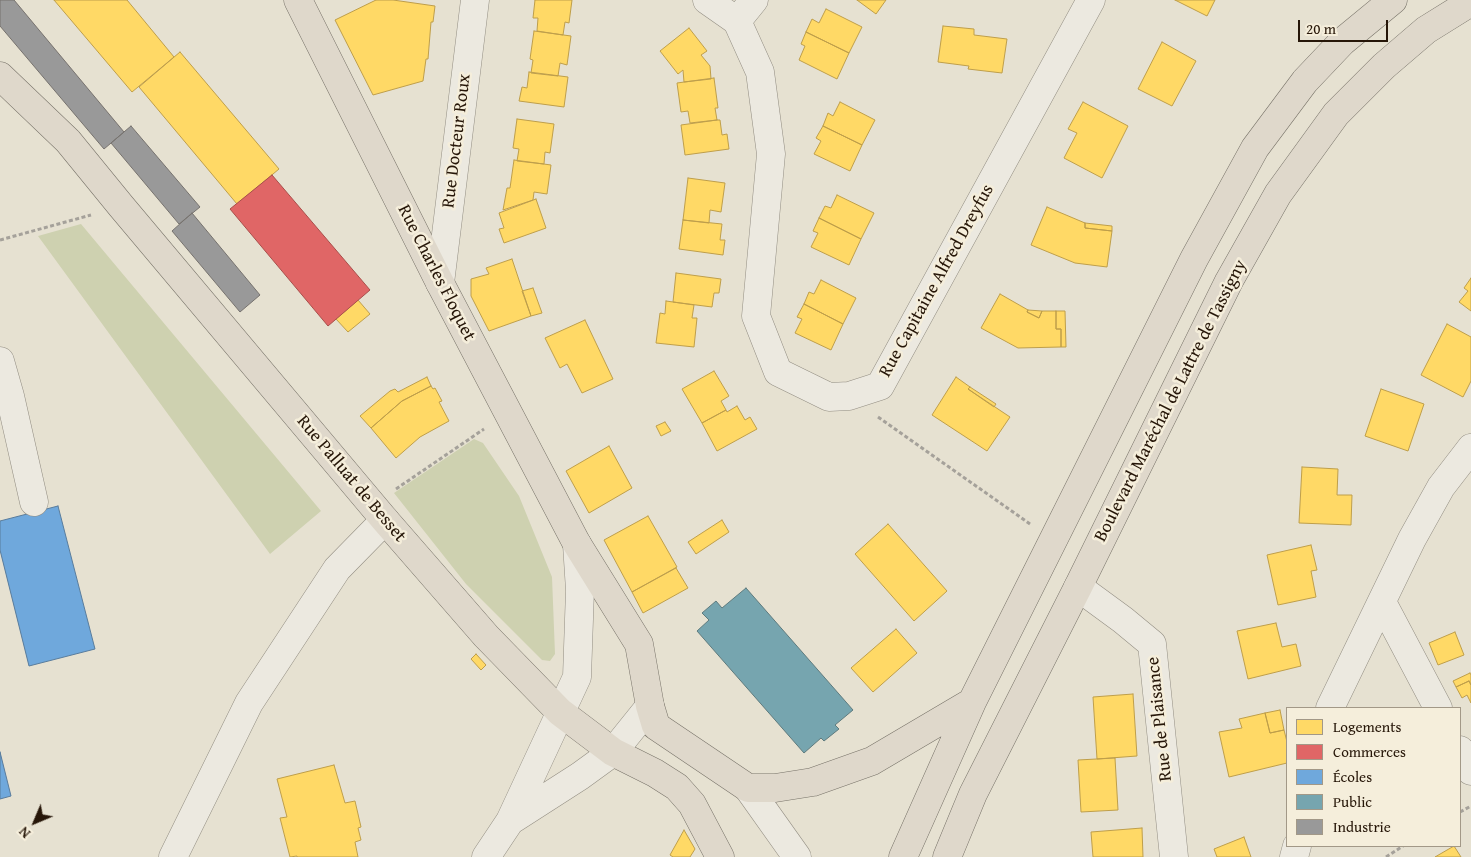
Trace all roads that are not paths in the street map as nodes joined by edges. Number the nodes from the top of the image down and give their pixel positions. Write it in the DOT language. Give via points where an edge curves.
graph roads {
  1 [pos="298,0"];
  2 [pos="475,0"];
  3 [pos="707,0"];
  4 [pos="754,0"];
  5 [pos="1091,0"];
  6 [pos="1393,0"];
  7 [pos="1471,2"];
  8 [pos="737,21"];
  9 [pos="0,76"];
  10 [pos="440,283"];
  11 [pos="0,361"];
  12 [pos="1471,448"];
  13 [pos="34,502"];
  14 [pos="379,512"];
  15 [pos="577,544"];
  16 [pos="1078,586"];
  17 [pos="1382,602"];
  18 [pos="972,702"];
  19 [pos="650,706"];
  20 [pos="1330,707"];
  21 [pos="1437,707"];
  22 [pos="560,712"];
  23 [pos="613,752"];
  24 [pos="1461,752"];
  25 [pos="1471,771"];
  26 [pos="748,788"];
  27 [pos="510,821"];
  28 [pos="492,854"];
  29 [pos="173,857"];
  30 [pos="720,857"];
  31 [pos="797,857"];
  32 [pos="903,857"];
  33 [pos="947,857"];
  34 [pos="1174,857"];
  1 -- 10 [label="main road, Rue Charles Floquet"];
  2 -- 10 [label="street, Rue Docteur Roux"];
  3 -- 8 [label="street"];
  4 -- 8 [label="street"];
  5 -- 8 [label="street, Rue Capitaine Alfred Dreyfus" via="880,386 849,396 829,397 778,372 756,316 771,154 760,72"];
  6 -- 18 [label="main road" via="1342,42 1305,81 1255,148 1194,259"];
  7 -- 16 [label="main road, Boulevard Maréchal de Lattre de Tassigny" via="1426,30 1384,66 1336,114 1278,194 1229,281"];
  9 -- 14 [label="main road, Rue Palluat de Besset" via="68,141"];
  10 -- 15 [label="main road, Rue Charles Floquet"];
  11 -- 13 [label="street"];
  12 -- 17 [label="street" via="1441,487 1412,538"];
  14 -- 22 [label="main road, Rue Palluat de Besset" via="486,636"];
  14 -- 29 [label="street" via="337,569 249,703"];
  15 -- 19 [label="main road, Rue Charles Floquet" via="640,644"];
  15 -- 22 [label="street, Rue Charles Floquet" via="580,590 577,677"];
  16 -- 33 [label="main road, Boulevard Maréchal de Lattre de Tassigny" via="973,794"];
  16 -- 34 [label="street, Rue de Plaisance" via="1152,644"];
  17 -- 20 [label="street"];
  17 -- 21 [label="street"];
  18 -- 26 [label="main road" via="872,761 813,782"];
  18 -- 32 [label="main road"];
  19 -- 23 [label="street"];
  19 -- 26 [label="main road, Rue Charles Floquet" via="656,726"];
  22 -- 23 [label="main road, Rue Palluat de Besset"];
  22 -- 27 [label="street, Rue Charles Floquet"];
  23 -- 27 [label="street"];
  23 -- 30 [label="main road, Rue Palluat de Besset" via="677,787 692,804"];
  24 -- 25 [label="street"];
  26 -- 31 [label="street"];
  27 -- 28 [label="street, Rue Charles Floquet"];
}
